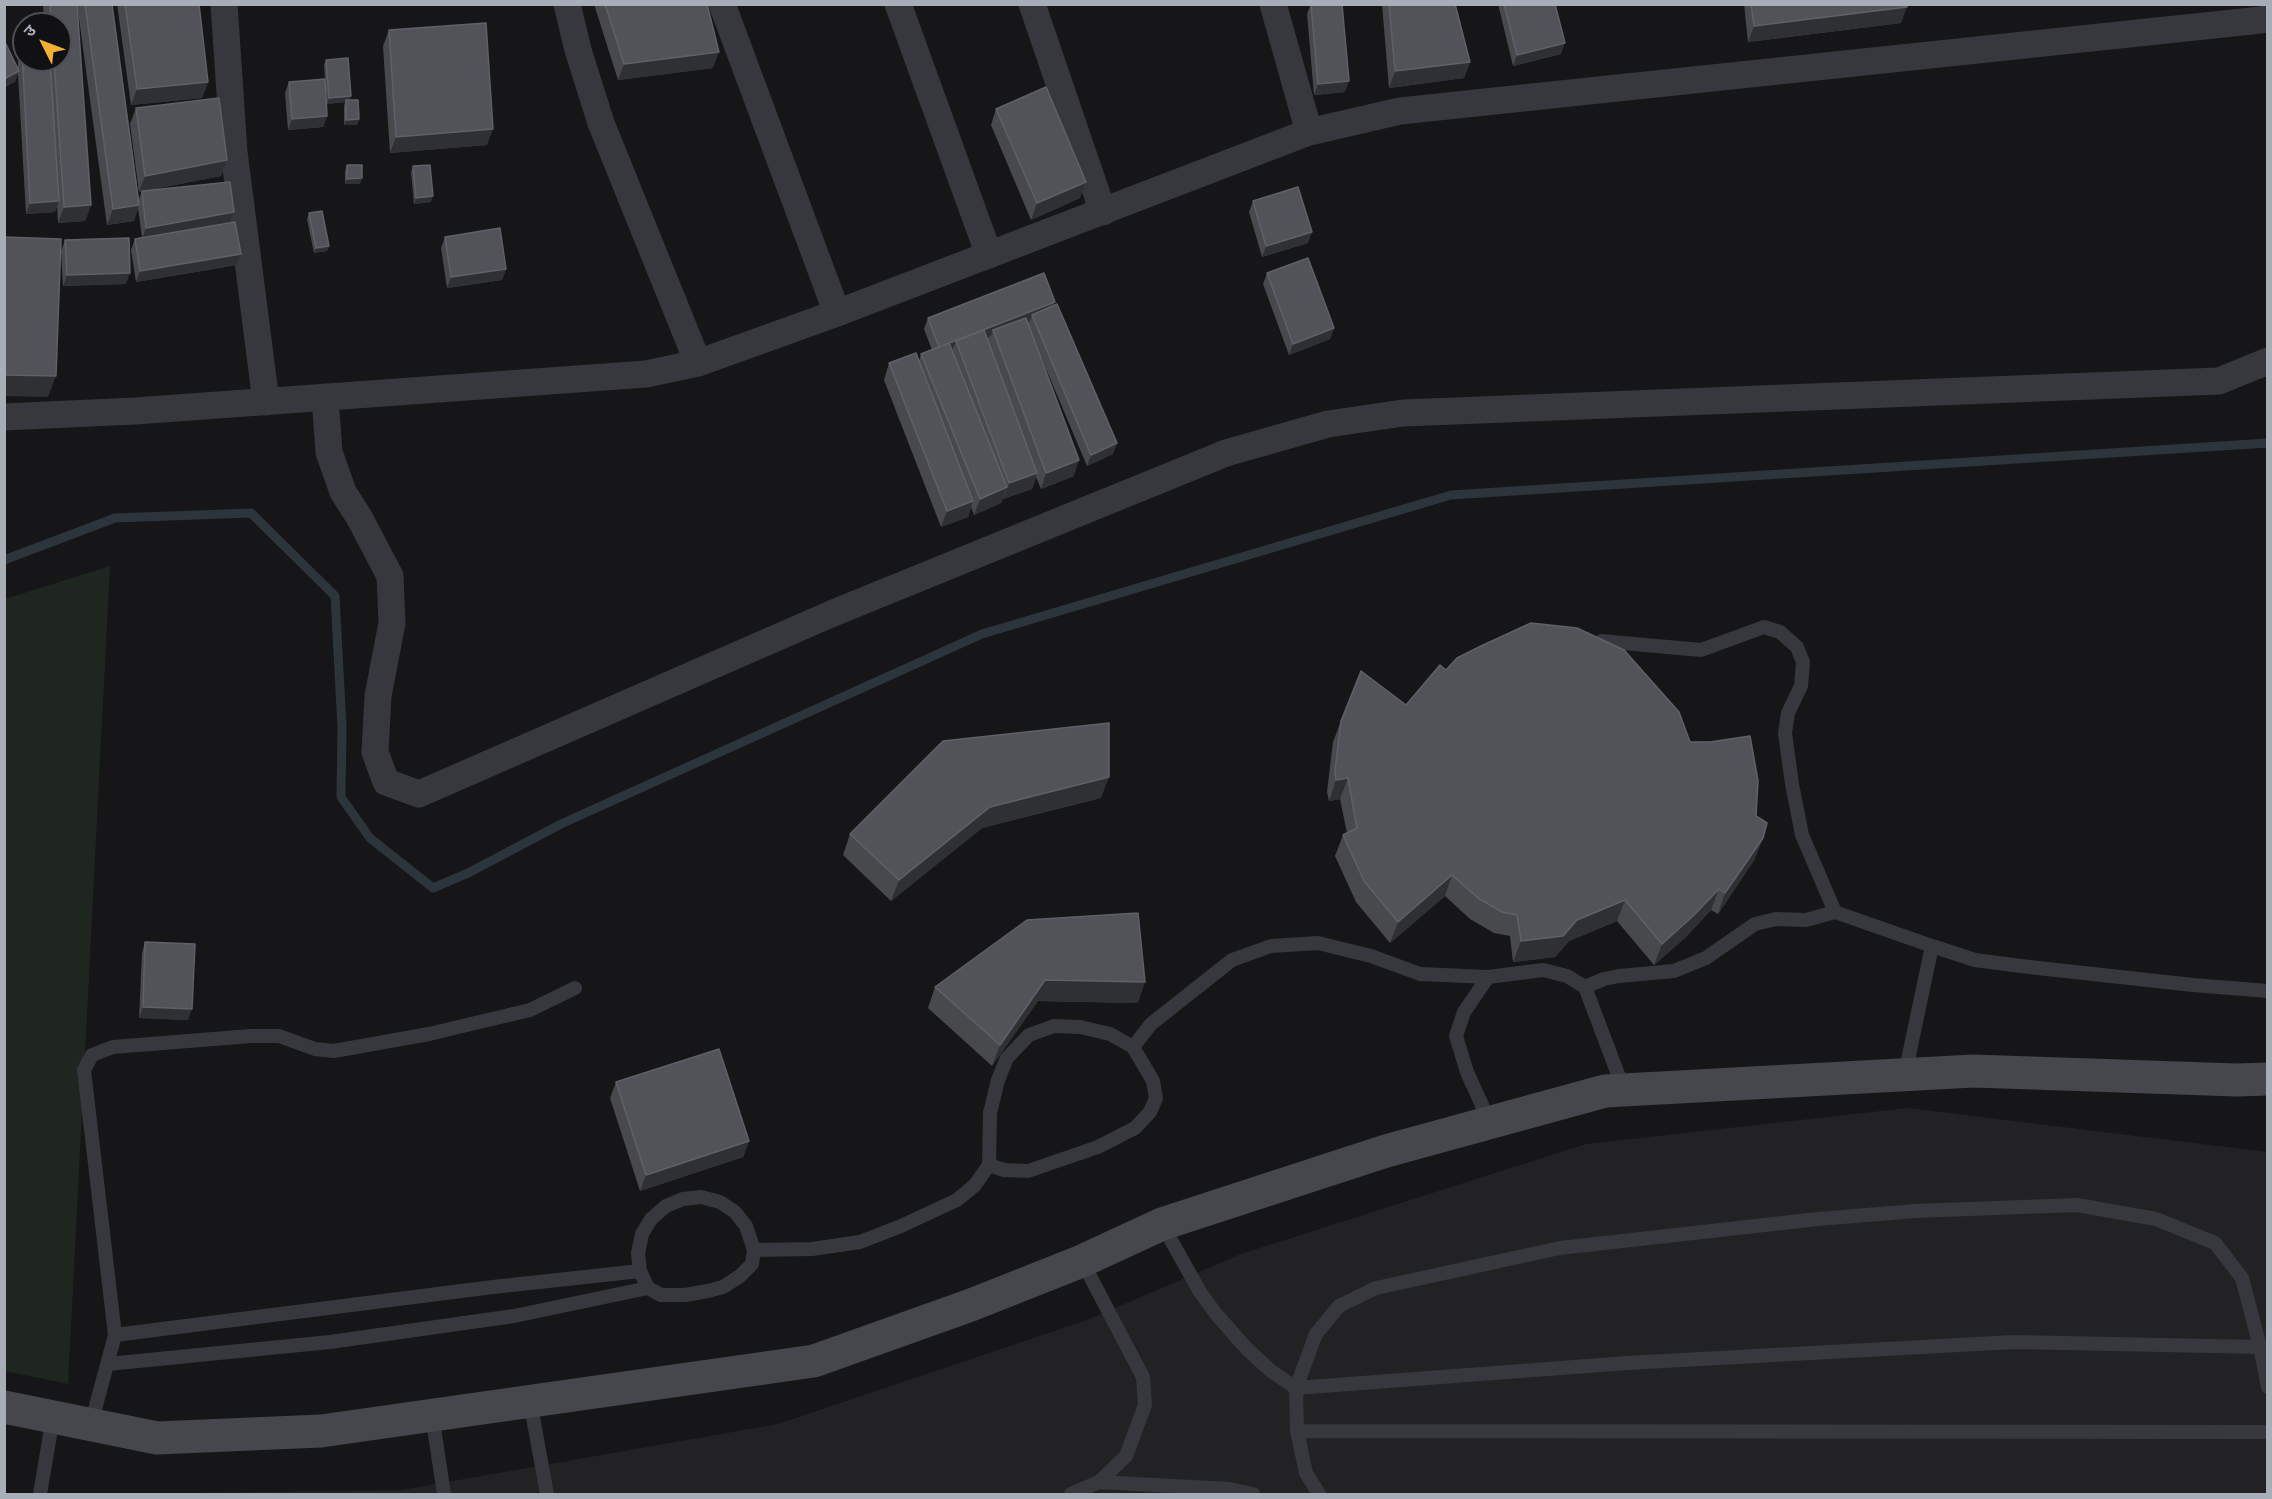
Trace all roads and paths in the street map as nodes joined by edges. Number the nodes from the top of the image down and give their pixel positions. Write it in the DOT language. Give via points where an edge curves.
graph roads {
  1 [pos="224,4"];
  2 [pos="567,4"];
  3 [pos="722,4"];
  4 [pos="898,4"];
  5 [pos="1032,4"];
  6 [pos="1273,4"];
  7 [pos="2268,18"];
  8 [pos="1309,132"];
  9 [pos="1103,212"];
  10 [pos="989,255"];
  11 [pos="837,313"];
  12 [pos="2268,361"];
  13 [pos="698,363"];
  14 [pos="325,397"];
  15 [pos="266,402"];
  16 [pos="4,417"];
  17 [pos="1601,641"];
  18 [pos="1835,912"];
  19 [pos="1932,946"];
  20 [pos="1488,977"];
  21 [pos="1585,987"];
  22 [pos="575,988"];
  23 [pos="2268,991"];
  24 [pos="1133,1047"];
  25 [pos="1905,1075"];
  26 [pos="2252,1079"];
  27 [pos="1624,1090"];
  28 [pos="2268,1091"];
  29 [pos="1490,1123"];
  30 [pos="989,1165"];
  31 [pos="1162,1224"];
  32 [pos="754,1250"];
  33 [pos="1082,1261"];
  34 [pos="640,1271"];
  35 [pos="648,1288"];
  36 [pos="115,1335"];
  37 [pos="2260,1347"];
  38 [pos="108,1364"];
  39 [pos="2268,1387"];
  40 [pos="1296,1388"];
  41 [pos="530,1401"];
  42 [pos="4,1407"];
  43 [pos="432,1415"];
  44 [pos="53,1417"];
  45 [pos="91,1424"];
  46 [pos="1297,1431"];
  47 [pos="2268,1432"];
  48 [pos="1099,1482"];
  49 [pos="40,1494"];
  50 [pos="444,1494"];
  51 [pos="547,1494"];
  52 [pos="1071,1494"];
  53 [pos="1253,1494"];
  54 [pos="1319,1494"];
  1 -- 15 [label="street" via="234,152"];
  2 -- 13 [label="street" via="601,123"];
  3 -- 11 [label="street"];
  4 -- 10 [label="street"];
  5 -- 9 [label="street"];
  6 -- 8 [label="street"];
  7 -- 8 [label="street" via="1400,111"];
  8 -- 9 [label="street"];
  9 -- 10 [label="street"];
  10 -- 11 [label="street"];
  11 -- 13 [label="street"];
  12 -- 14 [label="street" via="2219,381 1403,413 1328,424 1215,458 831,614 419,794 386,782 375,752 378,696 392,623 390,576 343,492 329,452"];
  13 -- 14 [label="street" via="646,374"];
  14 -- 15 [label="street"];
  15 -- 16 [label="street"];
  17 -- 18 [label="lane" via="1701,650 1764,627 1780,632 1797,647 1803,662 1801,686 1788,713 1785,734 1792,784 1802,835"];
  18 -- 19 [label="lane"];
  18 -- 21 [label="lane" via="1806,920 1776,919 1755,924 1706,958 1674,971 1619,976"];
  19 -- 23 [label="lane" via="1975,960"];
  19 -- 25 [label="lane"];
  20 -- 21 [label="lane" via="1543,970 1567,976"];
  20 -- 24 [label="lane" via="1420,974 1318,943 1271,946 1232,960 1151,1024"];
  20 -- 29 [label="lane" via="1464,1012 1456,1036"];
  21 -- 27 [label="lane"];
  22 -- 36 [label="lane" via="530,1010 334,1051 315,1049 279,1036 251,1036 113,1047 92,1055 84,1070"];
  24 -- 30 [label="lane" via="1153,1082 1156,1098 1150,1112 1135,1128 1098,1147 1028,1171"];
  24 -- 30 [label="lane" via="1110,1034 1080,1027 1054,1026 1029,1035 1007,1058 998,1080 990,1113"];
  25 -- 26 [label="street" via="1973,1071"];
  25 -- 27 [label="street"];
  26 -- 28 [label="street"];
  27 -- 29 [label="street"];
  29 -- 31 [label="street" via="1386,1151"];
  30 -- 32 [label="lane" via="975,1185 957,1200 860,1242 812,1249"];
  31 -- 33 [label="street"];
  31 -- 40 [label="lane" via="1216,1314 1247,1350"];
  32 -- 34 [label="lane" via="746,1226 735,1212 720,1202 701,1197 683,1199 666,1206 642,1234"];
  32 -- 35 [label="lane" via="752,1264 723,1287 685,1295 661,1295"];
  33 -- 41 [label="street" via="814,1361"];
  33 -- 48 [label="lane" via="1143,1377 1145,1405 1126,1456"];
  34 -- 35 [label="lane"];
  34 -- 36 [label="lane"];
  35 -- 38 [label="lane" via="503,1318 330,1342"];
  36 -- 38 [label="lane"];
  37 -- 39 [label="lane"];
  37 -- 40 [label="lane" via="2014,1342 1627,1363"];
  37 -- 40 [label="lane" via="2242,1278 2215,1243 2186,1231 2156,1219 2078,1205 1926,1211 1560,1248 1376,1288 1339,1306 1316,1334"];
  38 -- 45 [label="lane"];
  40 -- 46 [label="lane"];
  41 -- 43 [label="street"];
  41 -- 51 [label="lane"];
  42 -- 44 [label="street"];
  43 -- 45 [label="street" via="321,1431 157,1438"];
  43 -- 50 [label="lane"];
  44 -- 45 [label="street"];
  44 -- 49 [label="lane"];
  46 -- 47 [label="lane"];
  46 -- 54 [label="lane" via="1306,1473"];
  48 -- 52 [label="lane"];
  48 -- 53 [label="lane" via="1229,1489"];
}
